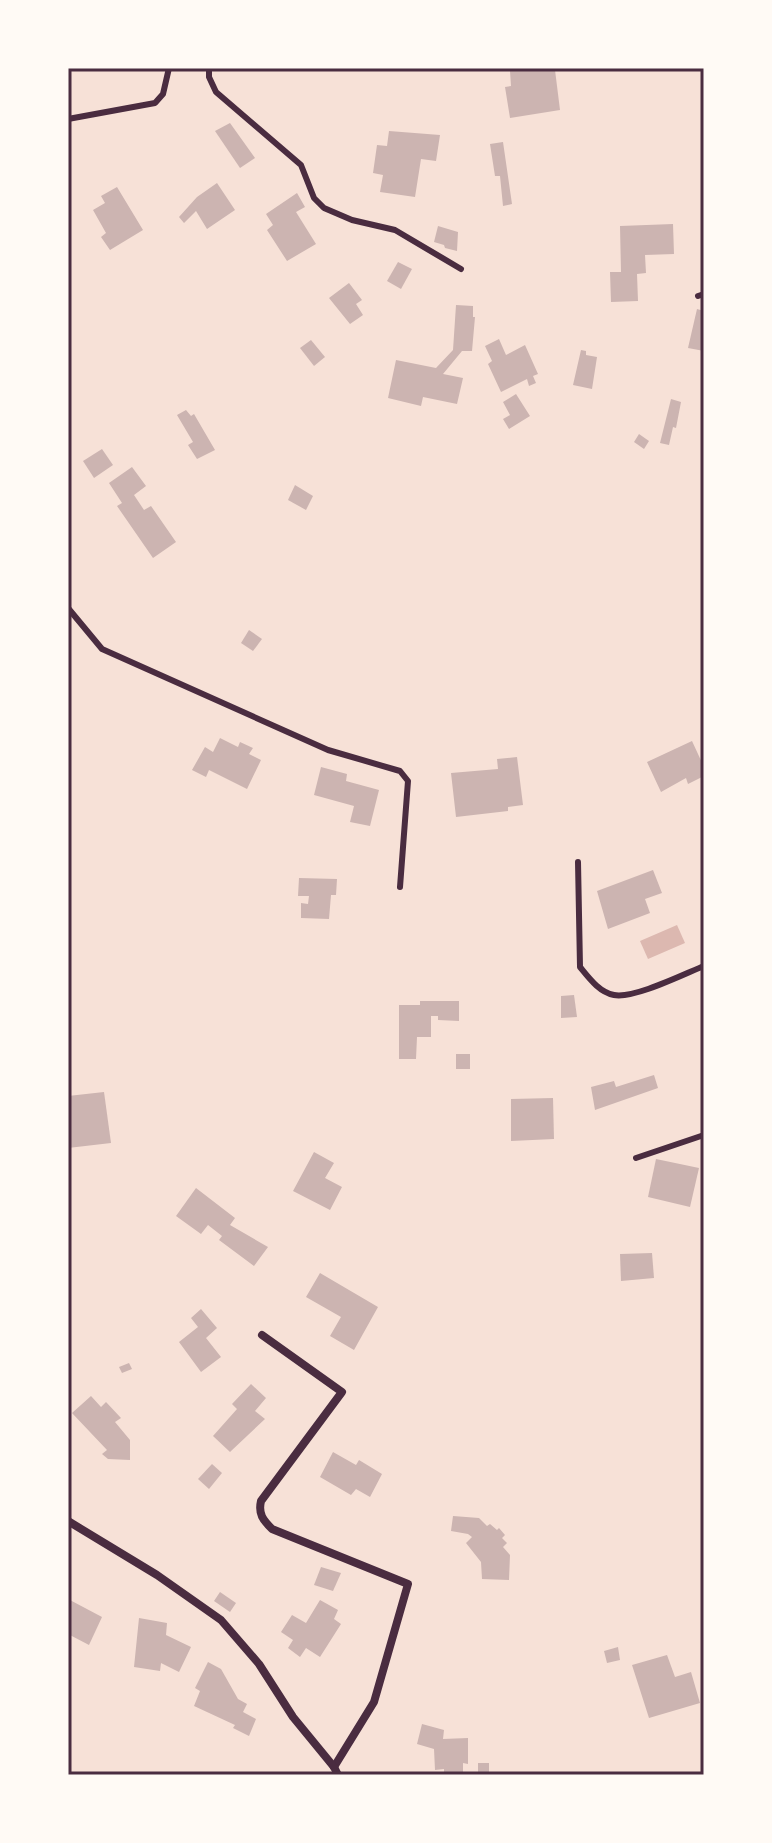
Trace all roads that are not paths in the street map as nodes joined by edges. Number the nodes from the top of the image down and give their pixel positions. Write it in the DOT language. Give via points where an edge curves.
graph roads {
  1 [pos="169,68"];
  2 [pos="209,68"];
  3 [pos="68,119"];
  4 [pos="461,269"];
  5 [pos="68,608"];
  6 [pos="578,862"];
  7 [pos="400,887"];
  8 [pos="704,966"];
  9 [pos="704,1135"];
  10 [pos="636,1158"];
  11 [pos="262,1335"];
  12 [pos="68,1521"];
  13 [pos="336,1771"];
  1 -- 3 [label="lane" via="163,94 155,103"];
  2 -- 4 [label="lane" via="216,92 301,165 314,198 324,208 395,230"];
  5 -- 7 [label="lane" via="102,649 328,750 400,771 408,781"];
  6 -- 8 [label="lane" via="580,967 597,987 615,995 644,990"];
  9 -- 10 [label="lane"];
  11 -- 13 [label="street" via="342,1392 261,1501 263,1520 272,1529 408,1584 374,1702"];
  12 -- 13 [label="street" via="221,1620"];
}
